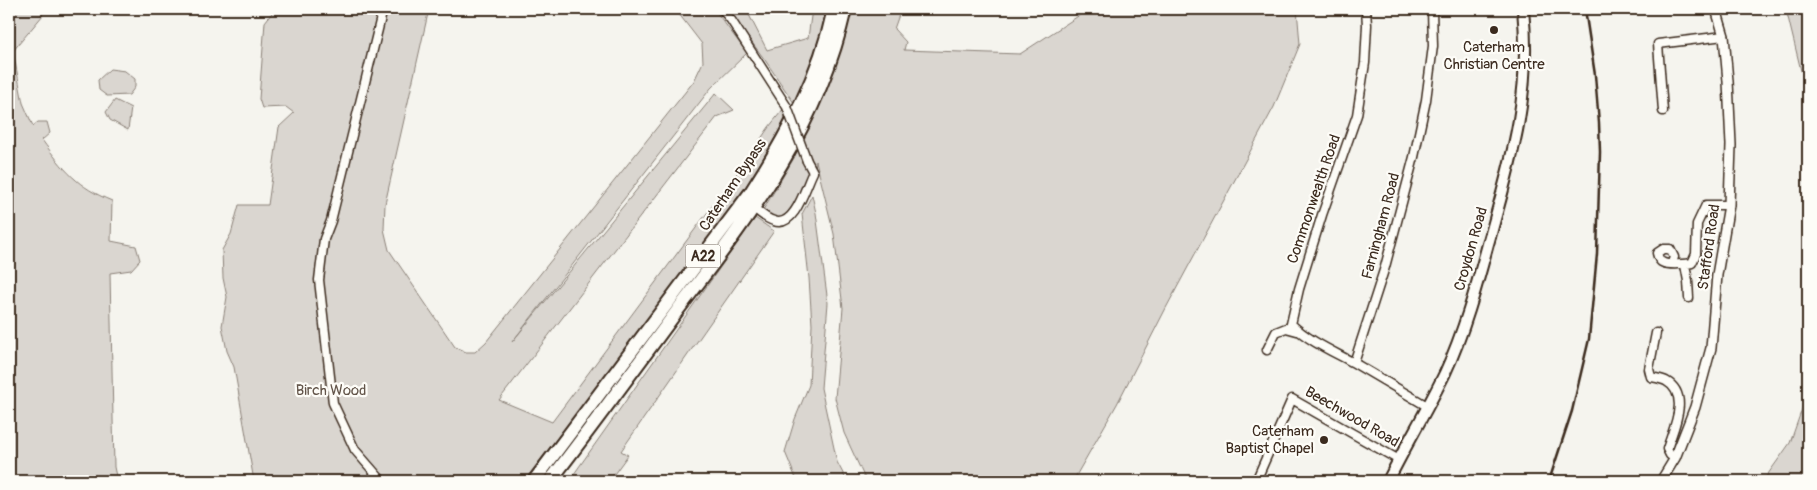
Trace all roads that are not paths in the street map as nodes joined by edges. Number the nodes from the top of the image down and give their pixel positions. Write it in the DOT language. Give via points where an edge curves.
graph roads {
  1 [pos="384,9"];
  2 [pos="722,9"];
  3 [pos="834,9"];
  4 [pos="846,9"];
  5 [pos="1366,9"];
  6 [pos="1432,9"];
  7 [pos="1523,9"];
  8 [pos="1716,9"];
  9 [pos="1724,36"];
  10 [pos="1664,111"];
  11 [pos="1729,205"];
  12 [pos="754,208"];
  13 [pos="1672,263"];
  14 [pos="1685,265"];
  15 [pos="1689,298"];
  16 [pos="1299,332"];
  17 [pos="1656,334"];
  18 [pos="1267,350"];
  19 [pos="1354,363"];
  20 [pos="1427,406"];
  21 [pos="1675,458"];
  22 [pos="1399,460"];
  23 [pos="382,481"];
  24 [pos="534,481"];
  25 [pos="550,481"];
  26 [pos="1256,481"];
  27 [pos="1388,481"];
  28 [pos="1661,481"];
  1 -- 23 [label="street" via="324,240 319,280 333,403 354,450"];
  2 -- 12 [label="street, bridge" via="787,107 812,172 796,211 782,222 776,222"];
  3 -- 24 [label="highway, Caterham Bypass / A22" via="810,82 766,169"];
  4 -- 12 [label="highway, Caterham Bypass / A22" via="810,110 790,151"];
  5 -- 16 [label="street, Commonwealth Road" via="1366,62 1357,115 1299,289 1291,324"];
  6 -- 19 [label="street, Farningham Road" via="1433,46 1414,157 1385,267"];
  7 -- 20 [label="main road, Croydon Road" via="1525,78 1518,130 1467,315 1444,374"];
  8 -- 9 [label="street, Stafford Road"];
  9 -- 10 [label="street" via="1658,44"];
  9 -- 11 [label="street, Stafford Road" via="1731,145"];
  11 -- 14 [label="street" via="1706,205 1697,224 1696,254 1692,263"];
  11 -- 21 [label="street, Stafford Road" via="1718,275 1712,348"];
  12 -- 25 [label="highway, Caterham Bypass / A22"];
  13 -- 14 [label="street"];
  14 -- 15 [label="street"];
  16 -- 18 [label="street" via="1286,328 1276,332"];
  16 -- 19 [label="street"];
  17 -- 21 [label="street" via="1649,369 1651,377 1666,381 1677,391 1681,404 1667,449"];
  19 -- 20 [label="street"];
  20 -- 22 [label="main road, Croydon Road"];
  21 -- 28 [label="street, Stafford Road"];
  22 -- 26 [label="street, Beechwood Road" via="1292,399"];
  22 -- 27 [label="main road, Croydon Road"];
}
